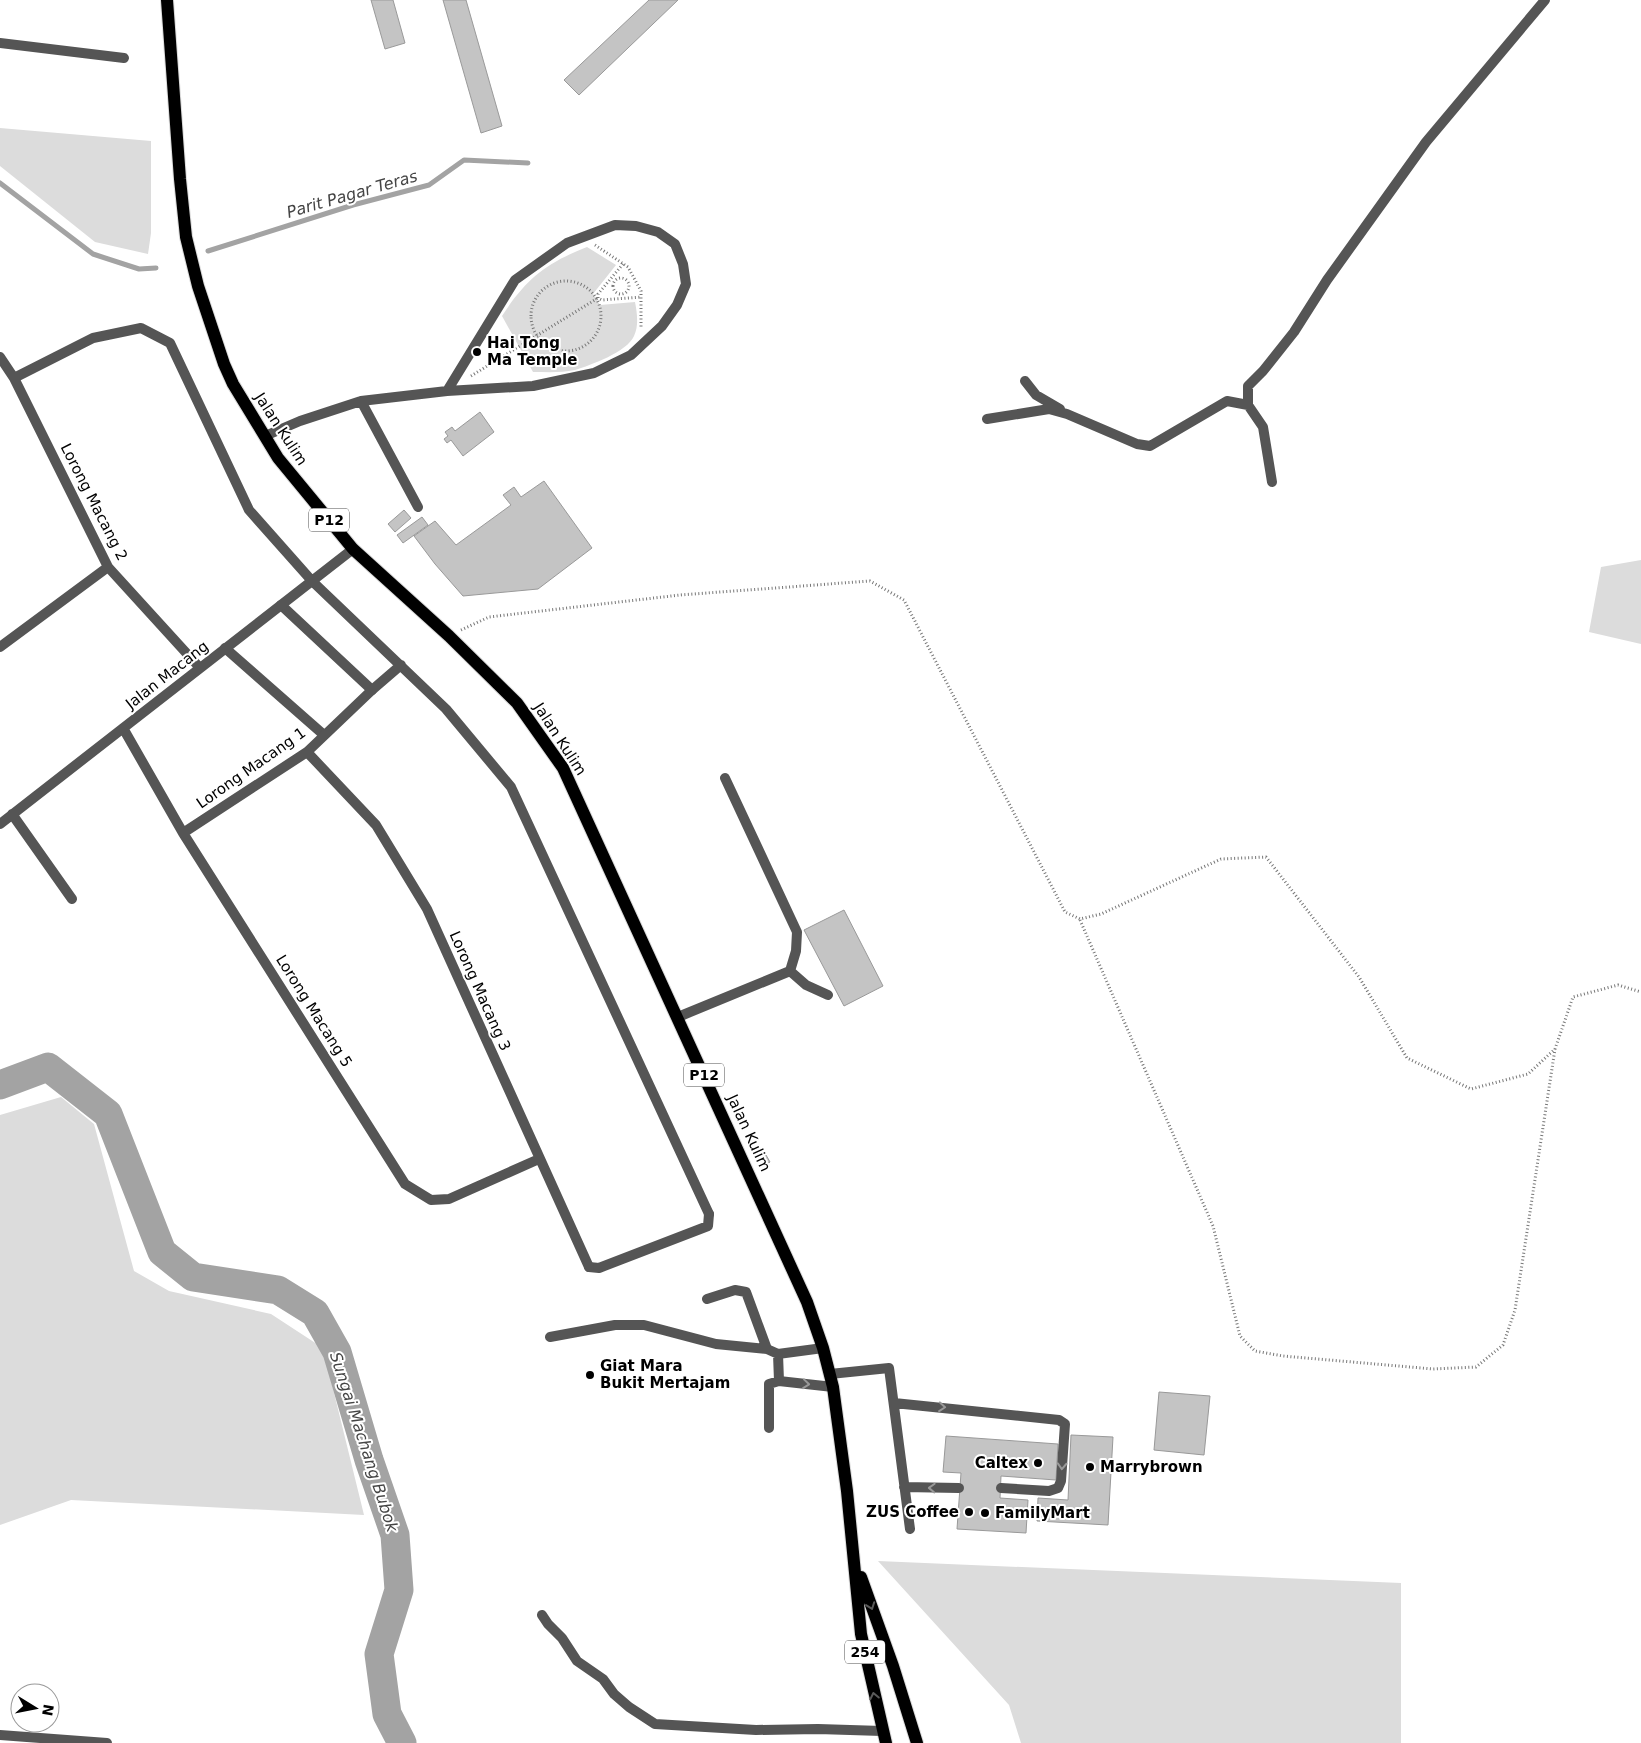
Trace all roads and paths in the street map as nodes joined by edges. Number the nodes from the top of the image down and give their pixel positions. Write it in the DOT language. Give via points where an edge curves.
graph roads {
  1 [pos="167,0"];
  2 [pos="1545,0"];
  3 [pos="0,43"];
  4 [pos="124,58"];
  5 [pos="584,237"];
  6 [pos="623,264"];
  7 [pos="614,274"];
  8 [pos="614,282"];
  9 [pos="620,293"];
  10 [pos="641,297"];
  11 [pos="598,298"];
  12 [pos="627,298"];
  13 [pos="537,336"];
  14 [pos="641,346"];
  15 [pos="0,357"];
  16 [pos="14,378"];
  17 [pos="1025,381"];
  18 [pos="447,391"];
  19 [pos="361,401"];
  20 [pos="1248,404"];
  21 [pos="1067,414"];
  22 [pos="987,419"];
  23 [pos="265,436"];
  24 [pos="1272,482"];
  25 [pos="418,506"];
  26 [pos="353,549"];
  27 [pos="108,567"];
  28 [pos="312,581"];
  29 [pos="281,605"];
  30 [pos="449,636"];
  31 [pos="0,647"];
  32 [pos="225,648"];
  33 [pos="401,665"];
  34 [pos="200,668"];
  35 [pos="372,690"];
  36 [pos="123,728"];
  37 [pos="324,735"];
  38 [pos="307,752"];
  39 [pos="725,778"];
  40 [pos="12,814"];
  41 [pos="0,824"];
  42 [pos="183,833"];
  43 [pos="72,898"];
  44 [pos="1080,919"];
  45 [pos="790,971"];
  46 [pos="1641,992"];
  47 [pos="828,995"];
  48 [pos="678,1017"];
  49 [pos="1555,1049"];
  50 [pos="539,1159"];
  51 [pos="707,1299"];
  52 [pos="550,1337"];
  53 [pos="823,1348"];
  54 [pos="767,1349"];
  55 [pos="778,1354"];
  56 [pos="779,1381"];
  57 [pos="832,1381"];
  58 [pos="894,1403"];
  59 [pos="769,1428"];
  60 [pos="904,1487"];
  61 [pos="959,1488"];
  62 [pos="1001,1488"];
  63 [pos="910,1529"];
  64 [pos="855,1560"];
  65 [pos="542,1615"];
  66 [pos="0,1735"];
  67 [pos="884,1737"];
  68 [pos="82,1742"];
  69 [pos="108,1743"];
  70 [pos="917,1743"];
  1 -- 23 [label="main road, Jalan Kulim / P12" via="186,237 198,286 224,364"];
  2 -- 20 [label="street" via="1426,142 1294,332 1248,386"];
  3 -- 4 [label="street"];
  5 -- 6 [label="path"];
  5 -- 14 [label="street" via="615,225 636,226 658,232 675,244 686,284 677,305 662,326"];
  5 -- 18 [label="street" via="567,243 515,280"];
  6 -- 7 [label="path"];
  6 -- 10 [label="path" via="628,266"];
  7 -- 8 [label="path"];
  7 -- 11 [label="path"];
  8 -- 9 [label="path" via="614,290"];
  8 -- 9 [label="path" via="620,278 628,283 627,290"];
  9 -- 12 [label="path"];
  10 -- 12 [label="path"];
  10 -- 14 [label="path"];
  11 -- 12 [label="path"];
  11 -- 13 [label="path"];
  11 -- 13 [label="path" via="602,321 593,340 584,347 564,352 544,344"];
  11 -- 13 [label="path" via="592,290 571,280 548,285 534,302 531,314"];
  13 -- 18 [label="path"];
  14 -- 18 [label="street" via="631,355 594,373 533,386"];
  15 -- 16 [label="street, Lorong Macang 2"];
  16 -- 27 [label="street, Lorong Macang 2"];
  16 -- 28 [label="street" via="93,338 141,328 170,343 249,510"];
  17 -- 21 [label="street" via="1036,395"];
  18 -- 19 [label="street"];
  19 -- 23 [label="street"];
  19 -- 25 [label="street"];
  20 -- 21 [label="street" via="1227,401 1150,446 1137,444"];
  20 -- 24 [label="street" via="1262,428"];
  21 -- 22 [label="street" via="1049,409"];
  23 -- 26 [label="main road, Jalan Kulim / P12" via="278,458"];
  26 -- 28 [label="street, Jalan Macang"];
  26 -- 30 [label="main road, Jalan Kulim / P12"];
  27 -- 31 [label="street"];
  27 -- 34 [label="street, Lorong Macang 2"];
  28 -- 29 [label="street, Jalan Macang"];
  28 -- 33 [label="street"];
  29 -- 32 [label="street, Jalan Macang"];
  29 -- 35 [label="street"];
  30 -- 44 [label="path" via="489,617 680,595 870,581 904,600 1065,912"];
  30 -- 48 [label="main road, Jalan Kulim / P12" via="517,703 563,768"];
  32 -- 34 [label="street, Jalan Macang"];
  32 -- 37 [label="street"];
  33 -- 35 [label="street, Lorong Macang 1"];
  33 -- 50 [label="street, Lorong Macang 3" via="446,709 511,786 709,1214 708,1226 599,1268 589,1267"];
  34 -- 36 [label="street, Jalan Macang"];
  35 -- 37 [label="street, Lorong Macang 1"];
  36 -- 40 [label="street, Jalan Macang"];
  36 -- 42 [label="street, Lorong Macang 5"];
  37 -- 38 [label="street, Lorong Macang 1"];
  38 -- 42 [label="street, Lorong Macang 1"];
  38 -- 50 [label="street, Lorong Macang 3" via="376,825 427,909"];
  39 -- 45 [label="street" via="797,932"];
  40 -- 41 [label="street, Jalan Macang"];
  40 -- 43 [label="street"];
  42 -- 50 [label="street, Lorong Macang 5" via="405,1184 431,1200 449,1200"];
  44 -- 49 [label="path" via="1101,914 1221,859 1266,857 1359,977 1408,1058 1471,1089 1528,1074"];
  44 -- 49 [label="path" via="1213,1226 1240,1336 1255,1351 1433,1370 1476,1367 1503,1345 1515,1310"];
  45 -- 47 [label="street" via="806,985"];
  45 -- 48 [label="street"];
  46 -- 49 [label="path" via="1618,985 1574,998"];
  48 -- 53 [label="main road, Jalan Kulim / P12" via="807,1302"];
  51 -- 54 [label="street" via="735,1290 746,1292"];
  52 -- 54 [label="street" via="615,1325 644,1325 716,1344"];
  53 -- 55 [label="street"];
  53 -- 57 [label="main road, Jalan Kulim / P12"];
  54 -- 55 [label="street"];
  55 -- 56 [label="street"];
  56 -- 57 [label="street, one-way"];
  56 -- 59 [label="street" via="769,1384"];
  57 -- 58 [label="street" via="889,1368"];
  57 -- 64 [label="main road, Jalan Kulim / P12" via="842,1439"];
  58 -- 60 [label="street"];
  58 -- 62 [label="street, one-way" via="1059,1420 1064,1424 1058,1488 1050,1491"];
  61 -- 60 [label="street, one-way"];
  60 -- 63 [label="street"];
  67 -- 64 [label="main road, 254, one-way" via="861,1634"];
  64 -- 70 [label="main road, 254, one-way"];
  65 -- 67 [label="street" via="577,1661 603,1679 629,1707 655,1724 756,1730 818,1729"];
  66 -- 68 [label="street"];
  68 -- 69 [label="street"];
}
